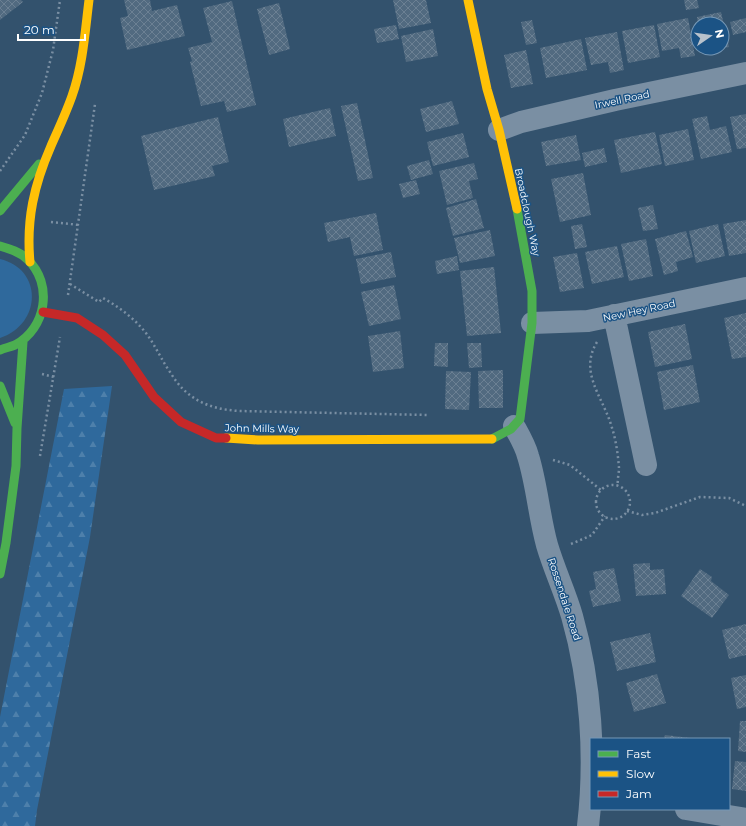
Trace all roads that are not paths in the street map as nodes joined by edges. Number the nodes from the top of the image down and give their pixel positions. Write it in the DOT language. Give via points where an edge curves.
graph roads {
  1 [pos="89,0"];
  2 [pos="468,0"];
  3 [pos="746,73"];
  4 [pos="499,130"];
  5 [pos="47,154"];
  6 [pos="0,211"];
  7 [pos="0,246"];
  8 [pos="30,262"];
  9 [pos="746,288"];
  10 [pos="43,312"];
  11 [pos="616,320"];
  12 [pos="532,322"];
  13 [pos="23,342"];
  14 [pos="0,350"];
  15 [pos="0,386"];
  16 [pos="512,427"];
  17 [pos="17,428"];
  18 [pos="646,465"];
  19 [pos="0,574"];
  20 [pos="591,738"];
  21 [pos="590,809"];
  22 [pos="692,810"];
  23 [pos="746,819"];
  24 [pos="588,826"];
  1 -- 5 [label="street" via="76,86"];
  2 -- 4 [label="street, Broadclough Way"];
  3 -- 4 [label="street, Irwell Road" via="615,100 521,122"];
  4 -- 12 [label="street, Broadclough Way" via="518,212 532,291"];
  5 -- 6 [label="street"];
  5 -- 8 [label="street" via="28,217 27,242"];
  7 -- 8 [label="street" via="16,251"];
  8 -- 10 [label="street" via="40,277 44,294"];
  9 -- 11 [label="street, New Hey Road"];
  10 -- 13 [label="street" via="35,329"];
  10 -- 16 [label="street, John Mills Way" via="78,318 103,335 125,355 154,397 181,422 216,438 491,439"];
  11 -- 12 [label="street, New Hey Road"];
  11 -- 18 [label="street"];
  12 -- 16 [label="street, Broadclough Way" via="520,419"];
  13 -- 14 [label="street"];
  13 -- 17 [label="street"];
  15 -- 17 [label="street"];
  16 -- 20 [label="street, Rossendale Road" via="529,460 549,551 572,615 582,653"];
  17 -- 19 [label="street" via="16,466"];
  21 -- 24 [label="street, Rossendale Road"];
  22 -- 23 [label="street"];
}
